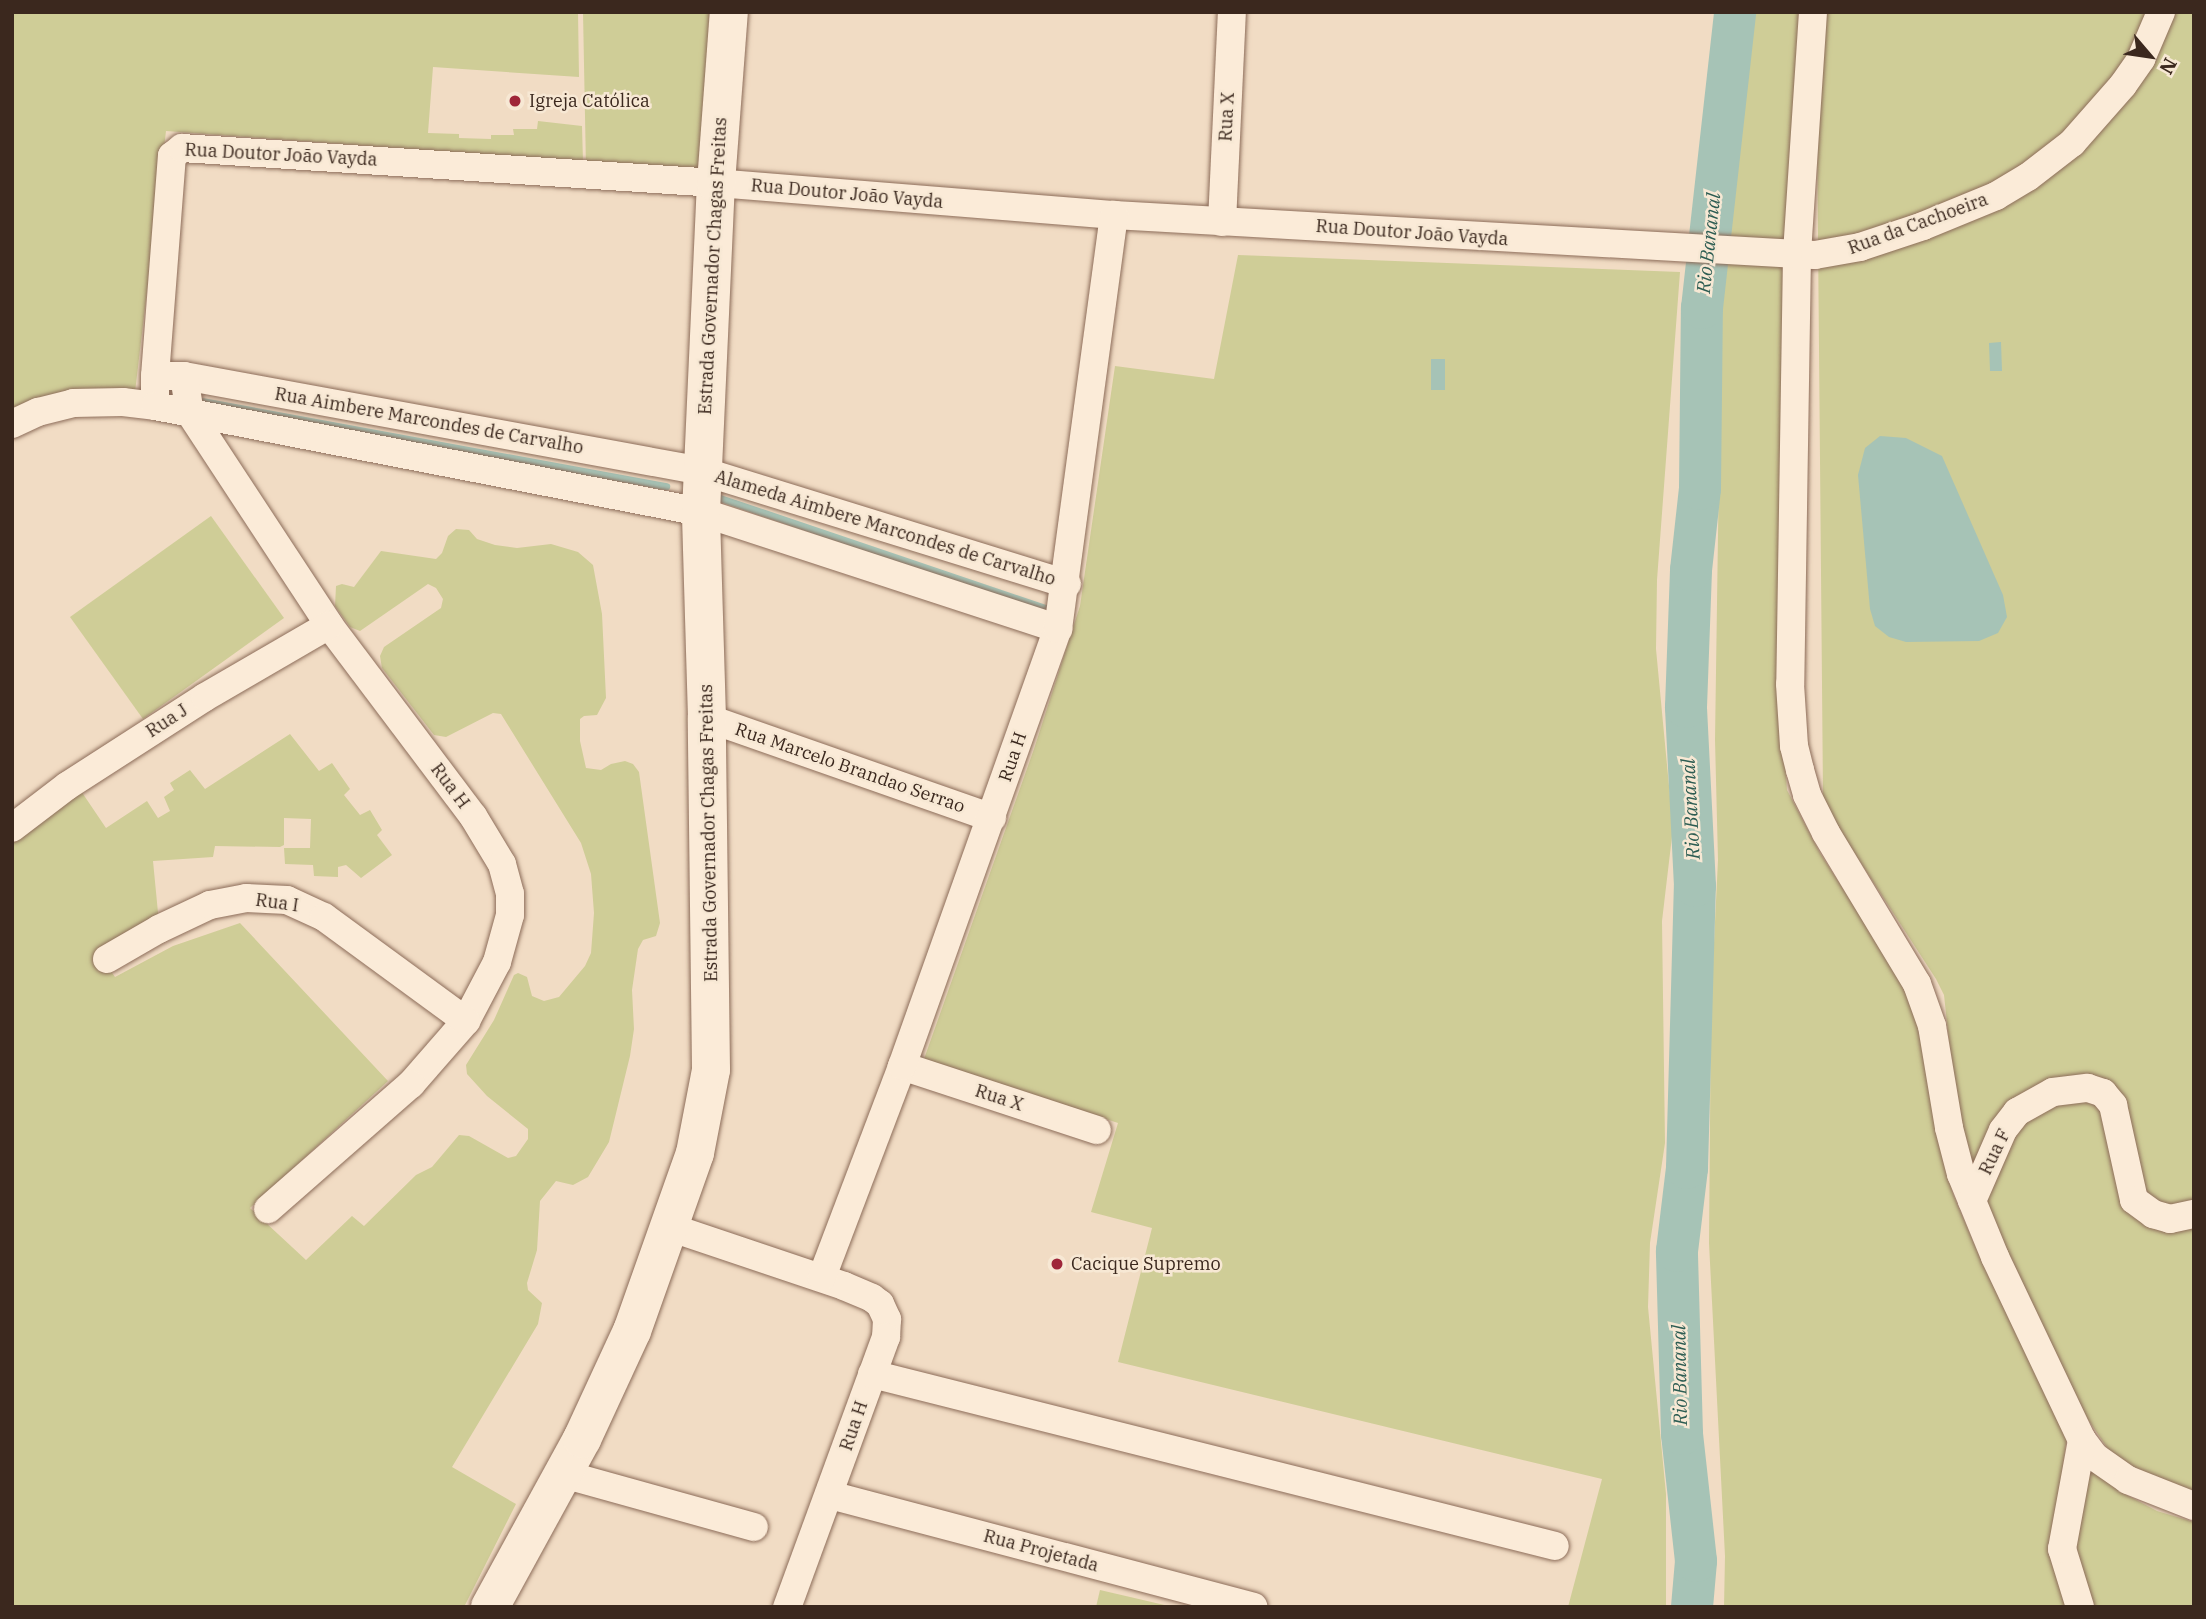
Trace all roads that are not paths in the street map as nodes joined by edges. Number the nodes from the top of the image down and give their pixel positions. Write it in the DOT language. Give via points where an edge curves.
graph roads {
  1 [pos="729,12"];
  2 [pos="1232,12"];
  3 [pos="1813,12"];
  4 [pos="2161,12"];
  5 [pos="716,183"];
  6 [pos="1114,215"];
  7 [pos="1222,222"];
  8 [pos="1765,254"];
  9 [pos="1797,255"];
  10 [pos="155,376"];
  11 [pos="184,376"];
  12 [pos="123,402"];
  13 [pos="155,406"];
  14 [pos="190,413"];
  15 [pos="12,424"];
  16 [pos="702,471"];
  17 [pos="701,512"];
  18 [pos="1067,584"];
  19 [pos="328,625"];
  20 [pos="1058,629"];
  21 [pos="708,718"];
  22 [pos="992,818"];
  23 [pos="12,828"];
  24 [pos="107,959"];
  25 [pos="466,1021"];
  26 [pos="902,1066"];
  27 [pos="1097,1130"];
  28 [pos="1972,1201"];
  29 [pos="268,1209"];
  30 [pos="2194,1214"];
  31 [pos="669,1227"];
  32 [pos="821,1277"];
  33 [pos="872,1374"];
  34 [pos="2082,1440"];
  35 [pos="562,1474"];
  36 [pos="830,1495"];
  37 [pos="2194,1506"];
  38 [pos="754,1527"];
  39 [pos="1555,1546"];
  40 [pos="490,1607"];
  41 [pos="787,1607"];
  42 [pos="1253,1607"];
  43 [pos="2080,1607"];
  1 -- 5 [label="main road, Estrada Governador Chagas Freitas"];
  2 -- 7 [label="street, Rua X"];
  3 -- 9 [label="street"];
  4 -- 9 [label="street, Rua da Cachoeira" via="2141,59 2123,85 2071,143 2028,177 1954,215 1892,237 1836,253"];
  5 -- 6 [label="street, Rua Doutor João Vayda"];
  5 -- 10 [label="street, Rua Doutor João Vayda" via="177,149 172,156"];
  5 -- 16 [label="main road, Estrada Governador Chagas Freitas"];
  6 -- 7 [label="street, Rua Doutor João Vayda"];
  6 -- 18 [label="street, Rua H"];
  7 -- 8 [label="street, Rua Doutor João Vayda"];
  8 -- 9 [label="street, Rua da Cachoeira"];
  9 -- 28 [label="street" via="1790,684 1794,746 1816,815 1926,1005 1949,1128"];
  10 -- 11 [label="street, Rua Aimbere Marcondes de Carvalho"];
  10 -- 12 [label="street"];
  10 -- 13 [label="street, Rua Doutor João Vayda"];
  11 -- 14 [label="street, Rua H"];
  11 -- 16 [label="street, Rua Aimbere Marcondes de Carvalho"];
  12 -- 13 [label="street, Rua Aimbere Marcondes de Carvalho"];
  12 -- 15 [label="street, Rua Aimbere Marcondes de Carvalho" via="64,405"];
  13 -- 14 [label="street, Rua Aimbere Marcondes de Carvalho"];
  14 -- 17 [label="street, Rua Aimbere Marcondes de Carvalho"];
  14 -- 19 [label="street, Rua H"];
  16 -- 17 [label="main road, Estrada Governador Chagas Freitas"];
  16 -- 18 [label="street, Alameda Aimbere Marcondes de Carvalho"];
  17 -- 20 [label="street"];
  17 -- 21 [label="main road, Estrada Governador Chagas Freitas"];
  18 -- 20 [label="street, Rua H"];
  19 -- 23 [label="street, Rua J" via="205,697"];
  19 -- 25 [label="street, Rua H" via="473,816 506,873 508,923 489,981"];
  20 -- 22 [label="street, Rua H"];
  21 -- 22 [label="street, Rua Marcelo Brandao Serrao"];
  21 -- 31 [label="main road, Estrada Governador Chagas Freitas" via="711,1070 695,1153"];
  22 -- 26 [label="street, Rua H"];
  24 -- 25 [label="street, Rua I" via="210,905 246,898 287,900 324,917"];
  25 -- 29 [label="street, Rua H" via="411,1084"];
  26 -- 27 [label="street, Rua X"];
  26 -- 32 [label="street, Rua H"];
  28 -- 30 [label="street, Rua F" via="2003,1130 2017,1112 2037,1098 2088,1088 2104,1093 2113,1105 2134,1200 2153,1214 2170,1219"];
  28 -- 34 [label="street"];
  31 -- 32 [label="street, Rua H"];
  31 -- 35 [label="main road, Estrada Governador Chagas Freitas" via="611,1381"];
  32 -- 33 [label="street, Rua H" via="872,1298 884,1311 886,1337"];
  33 -- 36 [label="street, Rua H"];
  33 -- 39 [label="street"];
  34 -- 37 [label="street" via="2095,1457 2128,1480"];
  34 -- 43 [label="street" via="2062,1549"];
  35 -- 38 [label="street"];
  35 -- 40 [label="main road, Estrada Governador Chagas Freitas"];
  36 -- 41 [label="street, Rua H"];
  36 -- 42 [label="street, Rua Projetada"];
}
